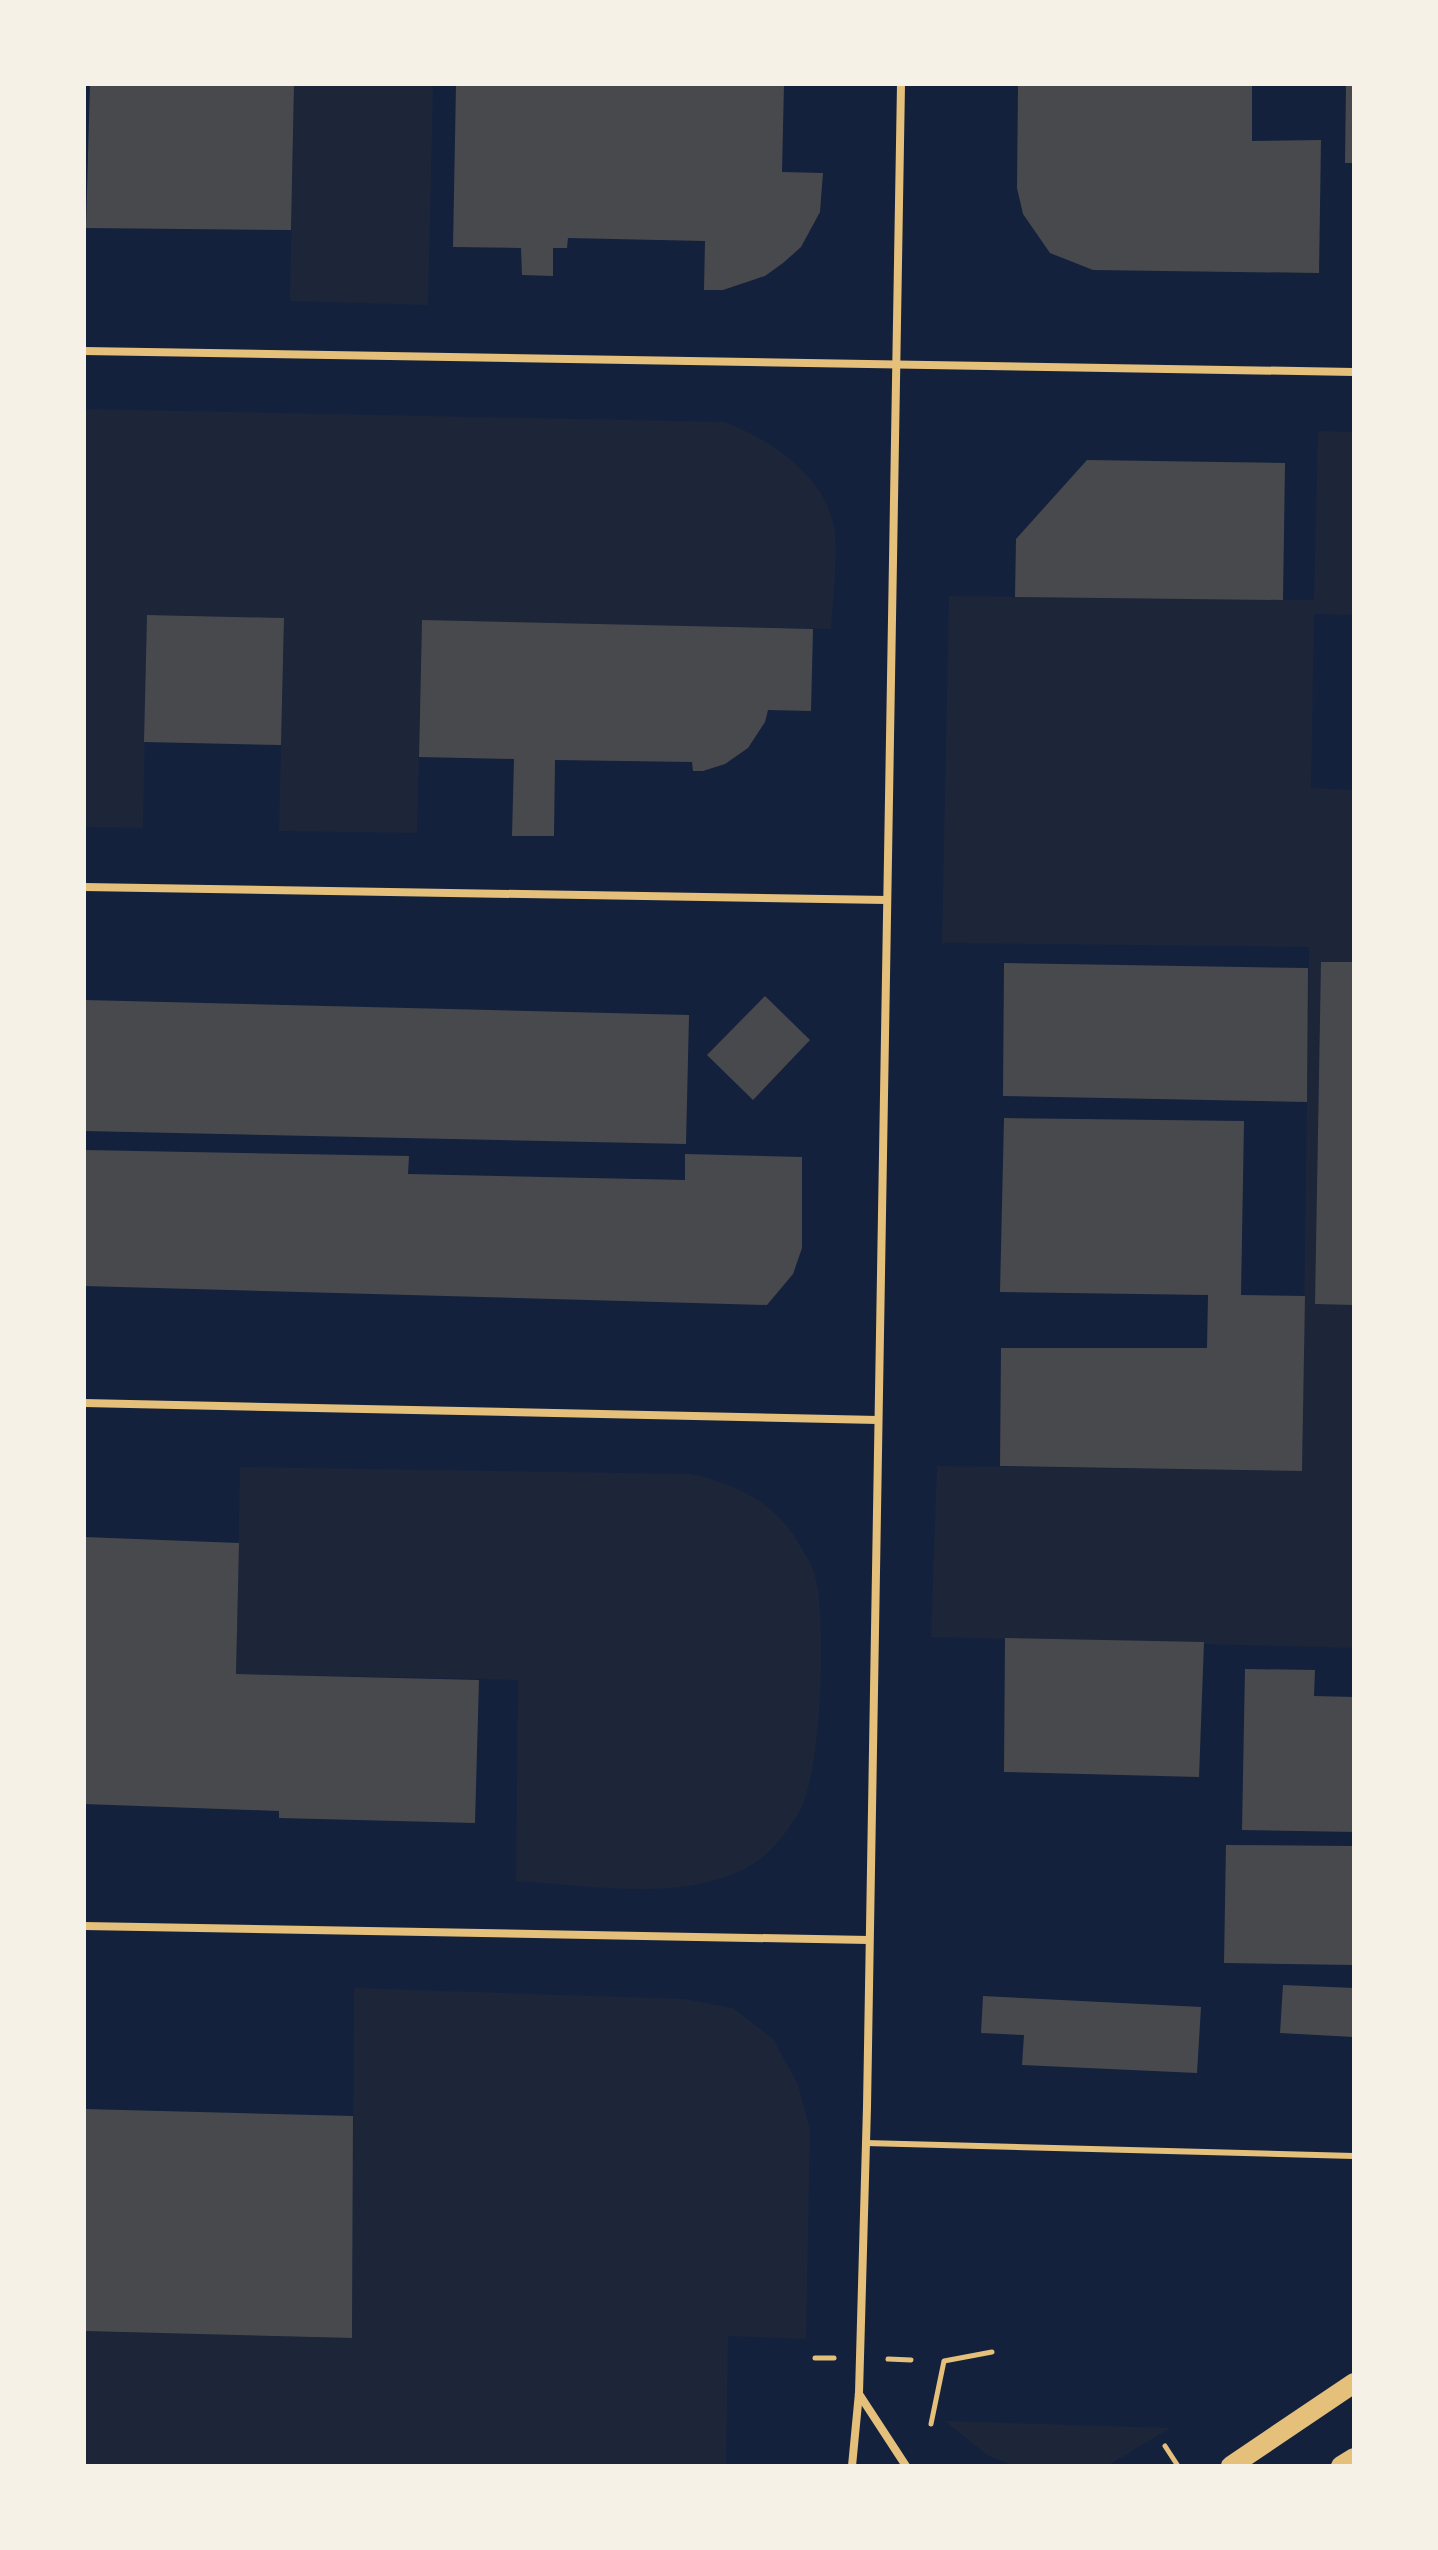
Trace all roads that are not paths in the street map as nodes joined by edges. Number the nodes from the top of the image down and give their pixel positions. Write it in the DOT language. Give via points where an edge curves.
graph roads {
  1 [pos="901,84"];
  2 [pos="84,351"];
  3 [pos="897,364"];
  4 [pos="1354,372"];
  5 [pos="84,887"];
  6 [pos="887,900"];
  7 [pos="84,1403"];
  8 [pos="878,1420"];
  9 [pos="84,1926"];
  10 [pos="869,1940"];
  11 [pos="865,2143"];
  12 [pos="1354,2156"];
  13 [pos="1354,2383"];
  14 [pos="859,2393"];
  15 [pos="1354,2458"];
  16 [pos="852,2466"];
  17 [pos="906,2466"];
  18 [pos="1231,2466"];
  19 [pos="1341,2466"];
  1 -- 3 [label="street"];
  2 -- 3 [label="street"];
  3 -- 4 [label="street"];
  3 -- 6 [label="street"];
  5 -- 6 [label="street"];
  6 -- 8 [label="street"];
  7 -- 8 [label="street"];
  8 -- 10 [label="street"];
  9 -- 10 [label="street"];
  10 -- 11 [label="street"];
  11 -- 12 [label="lane"];
  11 -- 14 [label="street"];
  13 -- 18 [label="main road"];
  14 -- 16 [label="street"];
  14 -- 17 [label="street"];
  15 -- 19 [label="main road"];
}
